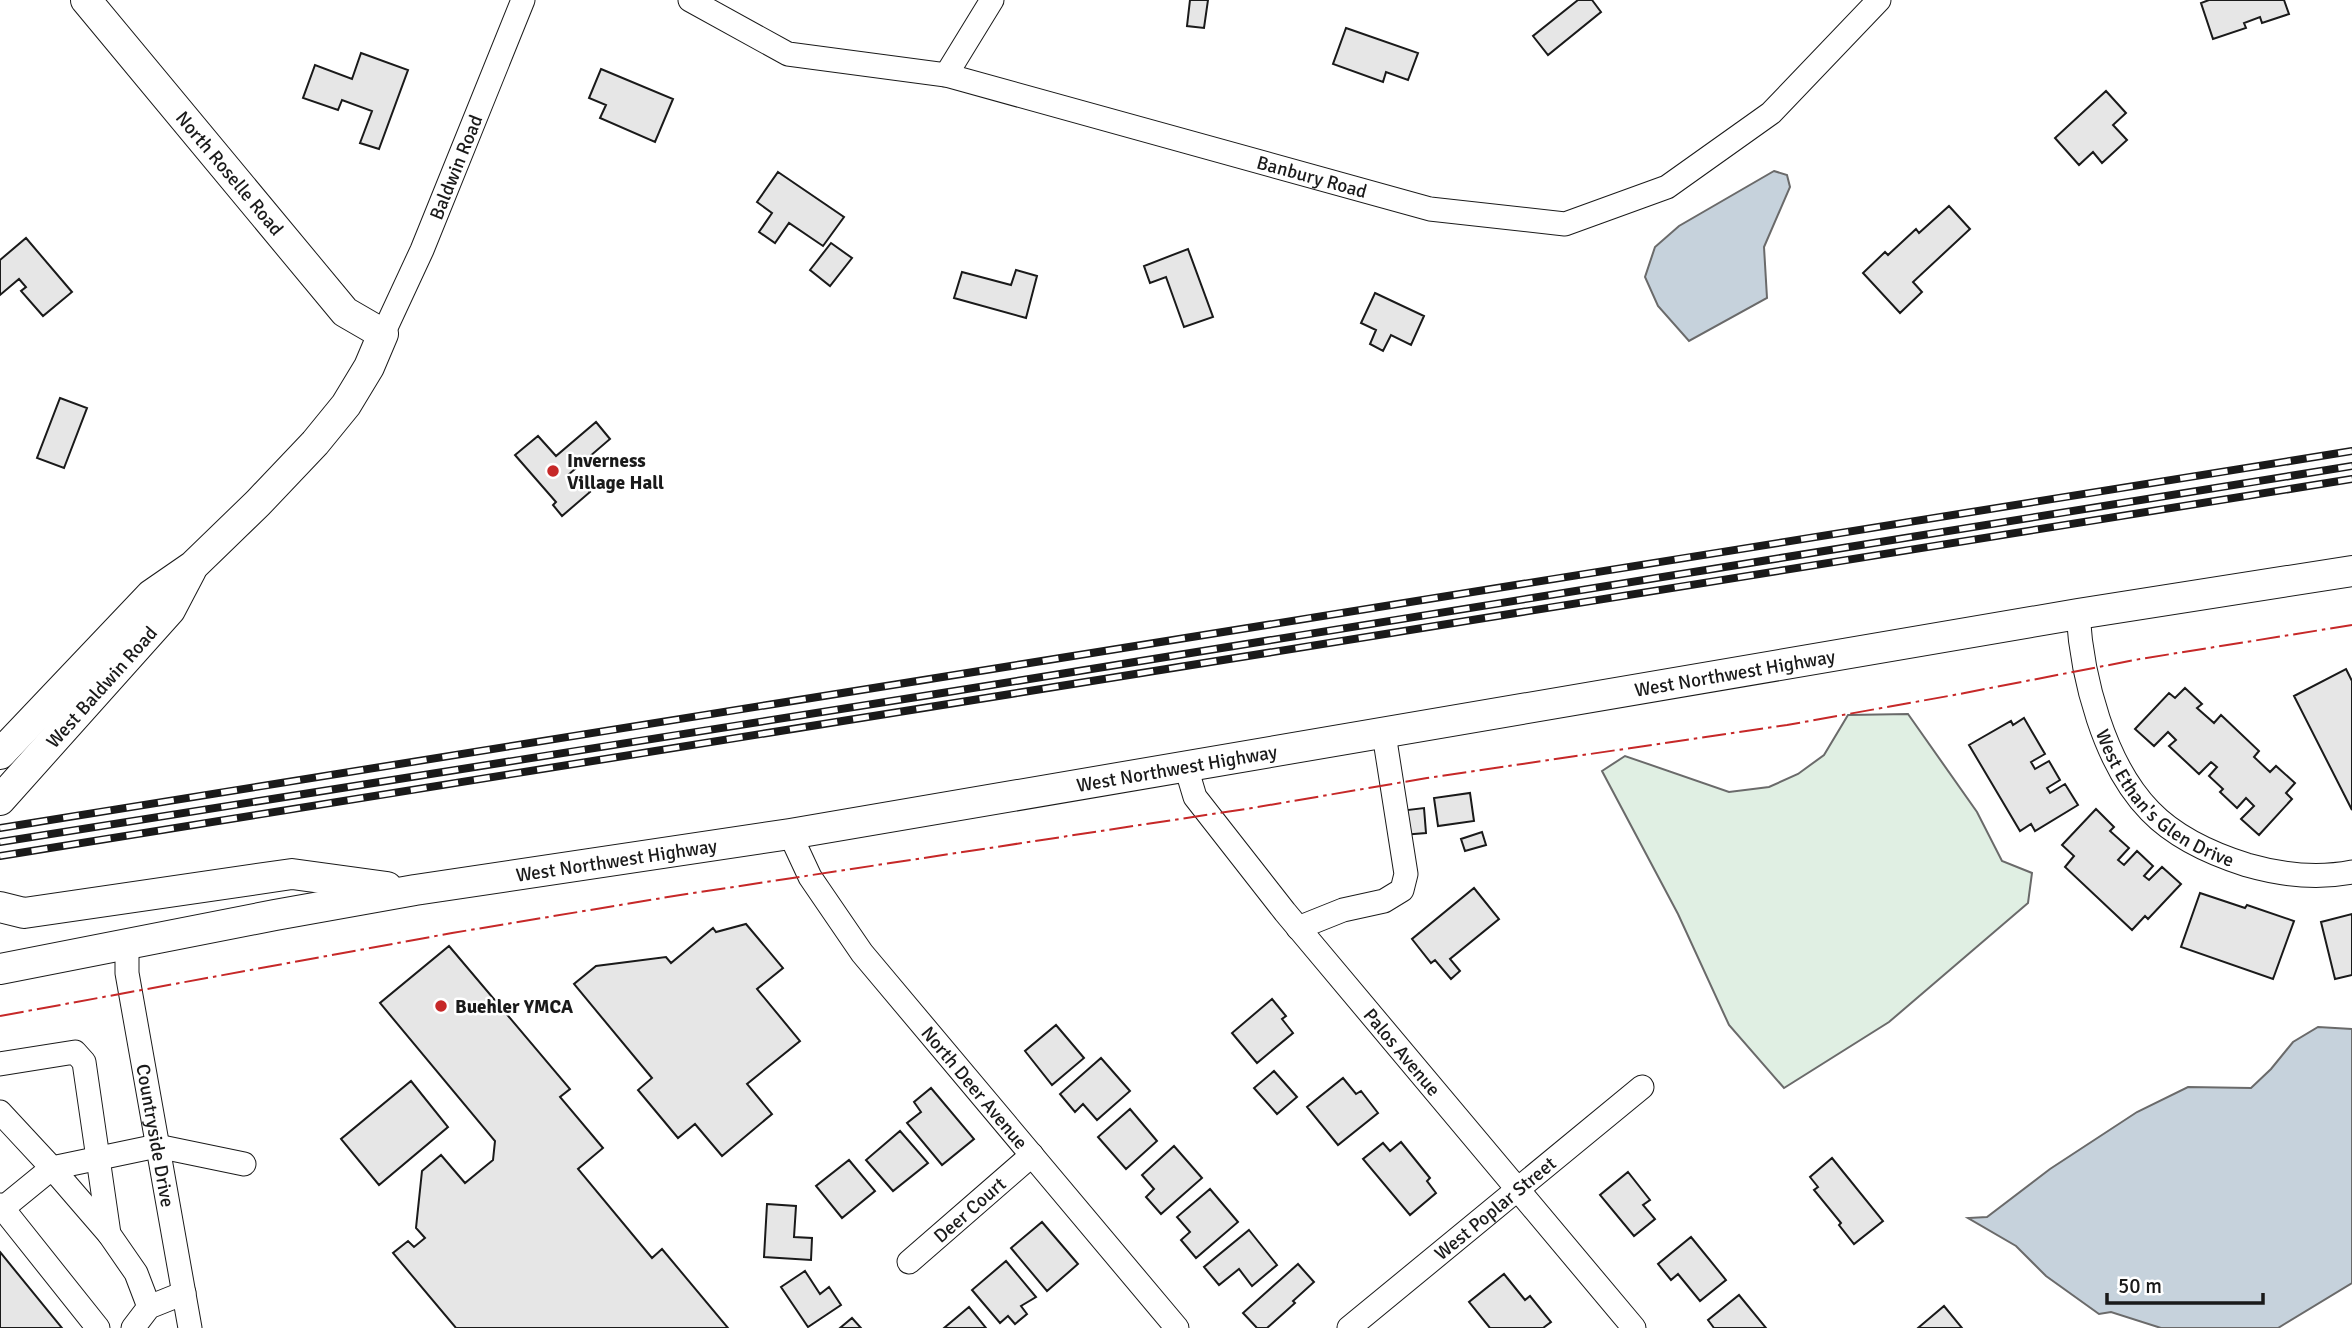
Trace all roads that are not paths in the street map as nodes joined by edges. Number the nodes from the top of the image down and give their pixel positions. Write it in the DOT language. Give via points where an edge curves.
graph roads {
  1 [pos="86,0"];
  2 [pos="523,0"];
  3 [pos="690,0"];
  4 [pos="992,0"];
  5 [pos="1880,0"];
  6 [pos="946,75"];
  7 [pos="383,334"];
  8 [pos="193,566"];
  9 [pos="2352,571"];
  10 [pos="2078,614"];
  11 [pos="1384,734"];
  12 [pos="0,754"];
  13 [pos="1186,767"];
  14 [pos="6,793"];
  15 [pos="0,813"];
  16 [pos="790,834"];
  17 [pos="2352,872"];
  18 [pos="415,890"];
  19 [pos="0,907"];
  20 [pos="1298,928"];
  21 [pos="127,944"];
  22 [pos="0,969"];
  23 [pos="0,1065"];
  24 [pos="1642,1087"];
  25 [pos="0,1112"];
  26 [pos="157,1146"];
  27 [pos="1032,1155"];
  28 [pos="99,1158"];
  29 [pos="244,1164"];
  30 [pos="52,1168"];
  31 [pos="1518,1188"];
  32 [pos="1,1206"];
  33 [pos="109,1234"];
  34 [pos="909,1262"];
  35 [pos="184,1293"];
  36 [pos="149,1307"];
  37 [pos="98,1328"];
  38 [pos="133,1328"];
  39 [pos="190,1328"];
  40 [pos="1177,1328"];
  41 [pos="1349,1328"];
  42 [pos="1634,1328"];
  1 -- 7 [label="main road, North Roselle Road" via="345,312"];
  2 -- 7 [label="street, Baldwin Road"];
  3 -- 6 [label="street, Banbury Road" via="788,54"];
  4 -- 6 [label="street"];
  5 -- 6 [label="street, Banbury Road" via="1772,113 1667,187 1565,224 1430,209"];
  7 -- 8 [label="main road, West Baldwin Road" via="346,405 315,443"];
  8 -- 12 [label="main road, West Baldwin Road" via="151,595"];
  8 -- 14 [label="main road, West Baldwin Road" via="170,610"];
  9 -- 10 [label="main road, West Northwest Highway"];
  10 -- 11 [label="main road, West Northwest Highway"];
  10 -- 17 [label="street, West Ethan's Glen Drive" via="2082,654 2107,741 2129,785 2150,812 2190,842 2230,860 2292,875"];
  11 -- 13 [label="main road, West Northwest Highway"];
  11 -- 20 [label="street" via="1406,874 1402,890 1384,901 1343,910"];
  13 -- 16 [label="main road, West Northwest Highway"];
  13 -- 20 [label="street, Palos Avenue" via="1195,797"];
  14 -- 15 [label="main road, West Baldwin Road"];
  16 -- 18 [label="main road, West Northwest Highway"];
  16 -- 27 [label="street, North Deer Avenue" via="810,877 862,953"];
  18 -- 19 [label="main road" via="292,874 24,914"];
  18 -- 21 [label="main road, West Northwest Highway"];
  20 -- 31 [label="street, Palos Avenue"];
  21 -- 22 [label="main road, West Northwest Highway"];
  21 -- 26 [label="street, Countryside Drive" via="127,973"];
  23 -- 28 [label="street" via="75,1052 84,1062"];
  24 -- 31 [label="street, West Poplar Street"];
  25 -- 30 [label="street"];
  26 -- 28 [label="street"];
  26 -- 29 [label="street"];
  26 -- 35 [label="street, Countryside Drive"];
  27 -- 34 [label="street, Deer Court"];
  27 -- 40 [label="street, North Deer Avenue"];
  28 -- 30 [label="street"];
  28 -- 33 [label="street"];
  30 -- 32 [label="street"];
  30 -- 33 [label="street"];
  31 -- 41 [label="street, West Poplar Street"];
  31 -- 42 [label="street, Palos Avenue"];
  32 -- 37 [label="street"];
  33 -- 36 [label="street" via="136,1273"];
  35 -- 36 [label="street"];
  35 -- 39 [label="street, Countryside Drive"];
  36 -- 38 [label="street"];
}
